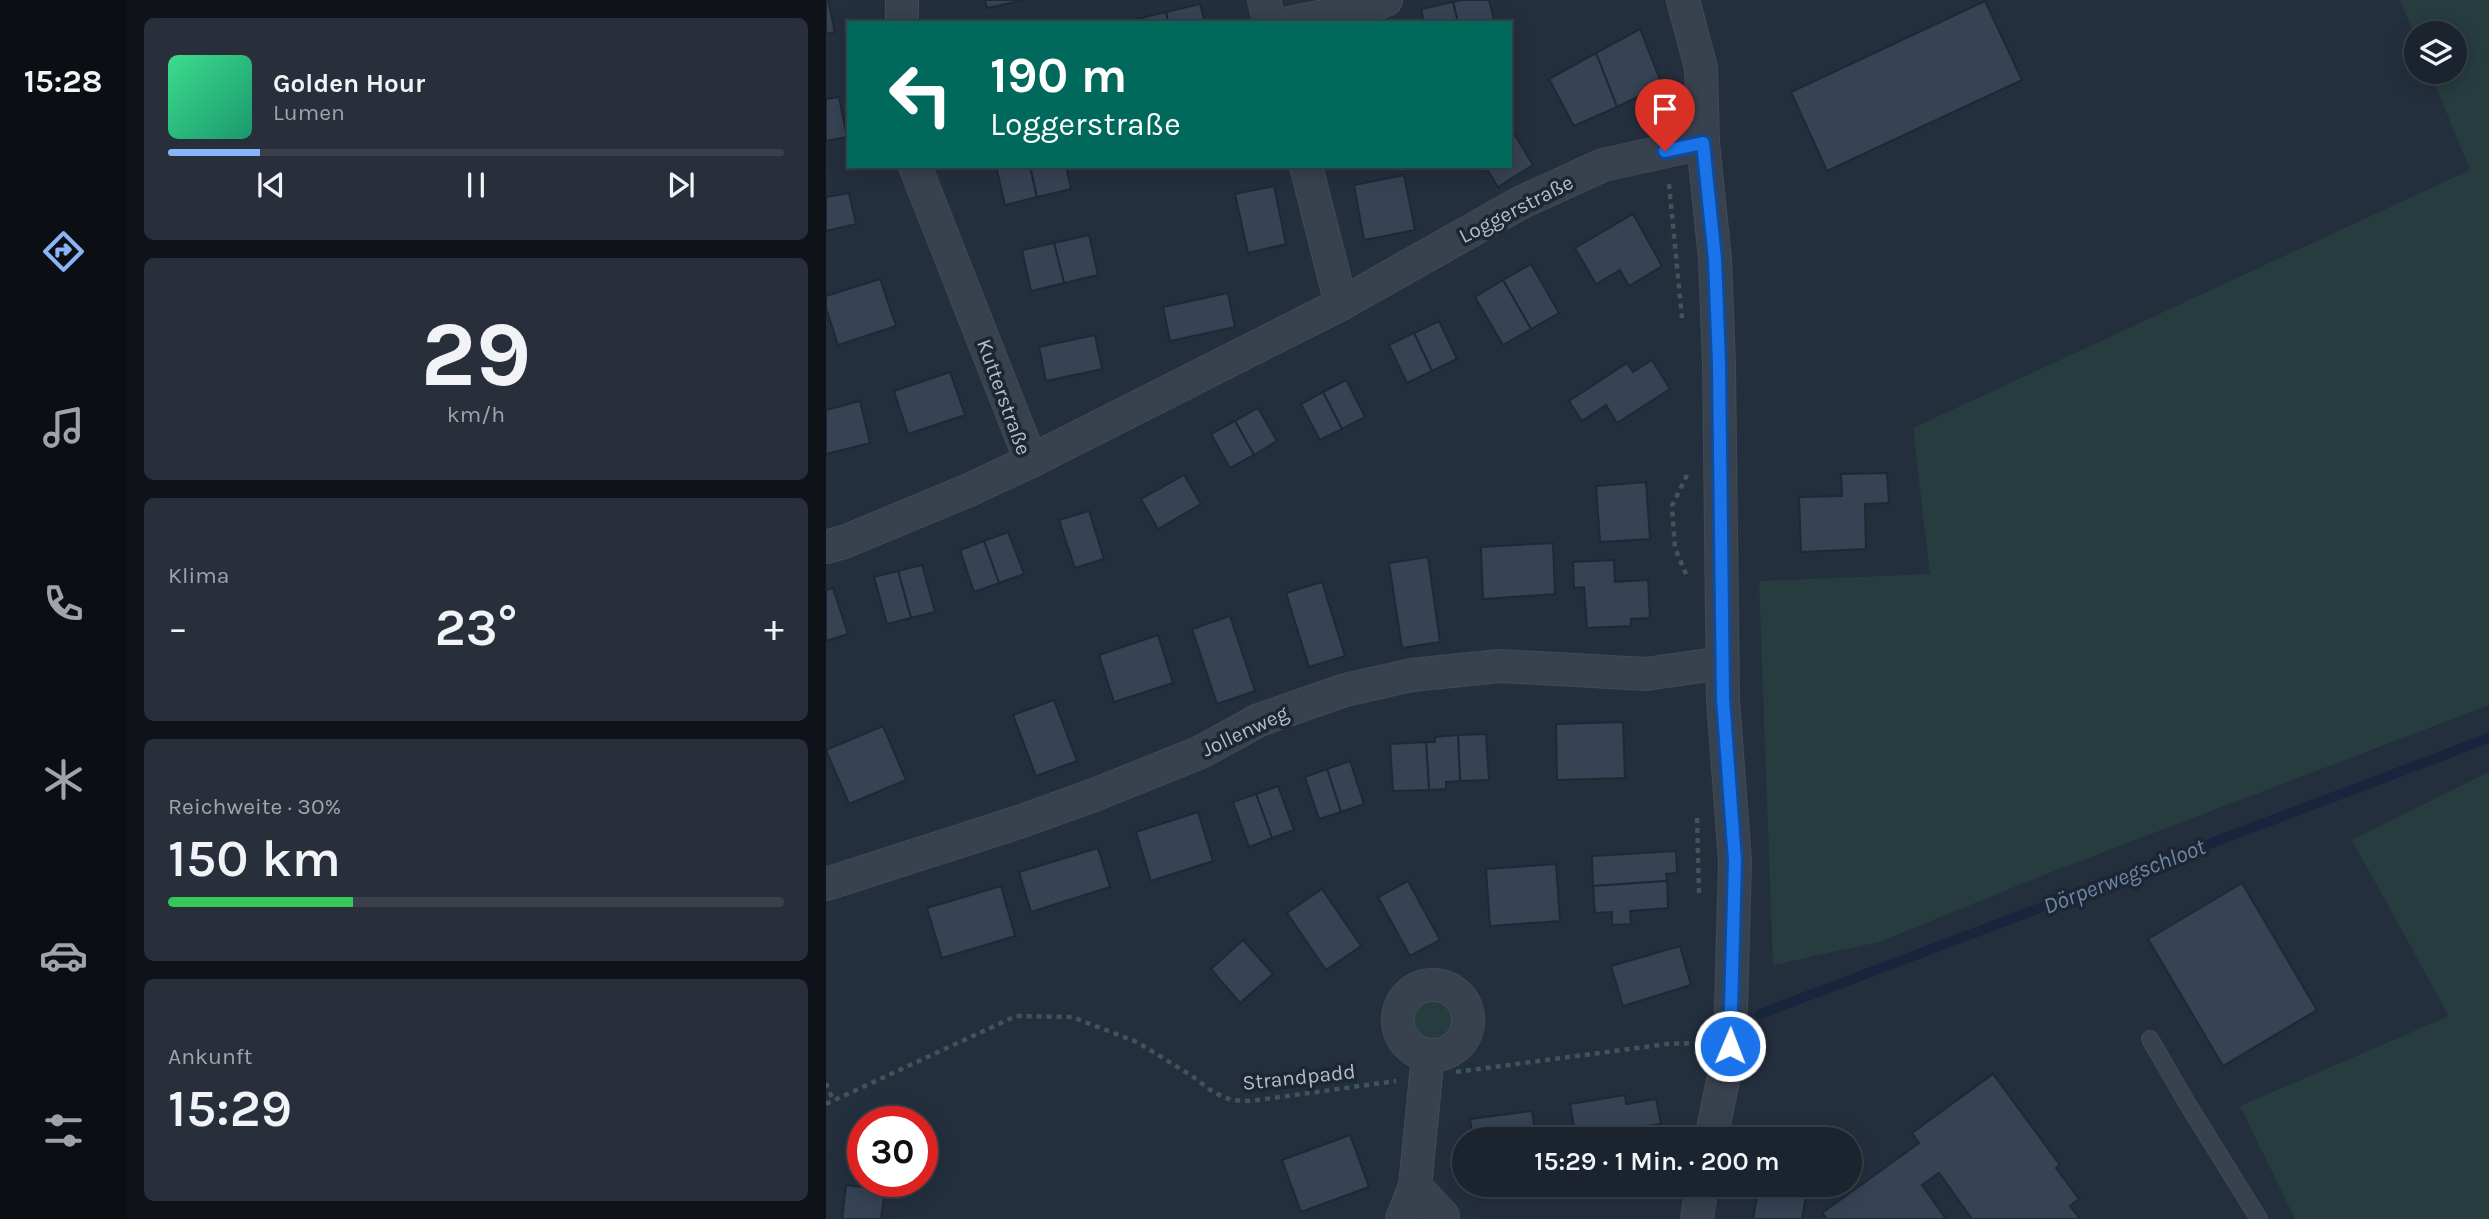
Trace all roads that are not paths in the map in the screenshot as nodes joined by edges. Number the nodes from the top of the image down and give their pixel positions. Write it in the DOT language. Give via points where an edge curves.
graph roads {
  1 [pos="902,0"];
  2 [pos="1264,0"];
  3 [pos="1385,0"];
  4 [pos="1683,0"];
  5 [pos="902,21"];
  6 [pos="1269,21"];
  7 [pos="1300,21"];
  8 [pos="1703,143"];
  9 [pos="916,168"];
  10 [pos="1307,168"];
  11 [pos="1341,304"];
  12 [pos="1031,461"];
  13 [pos="826,547"];
  14 [pos="1723,663"];
  15 [pos="826,884"];
  16 [pos="2150,1039"];
  17 [pos="1428,1066"];
  18 [pos="1713,1127"];
  19 [pos="1415,1185"];
  20 [pos="1700,1197"];
  21 [pos="1439,1218"];
  22 [pos="1402,1219"];
  23 [pos="1697,1219"];
  24 [pos="2259,1219"];
  1 -- 5 [label="street"];
  2 -- 6 [label="street"];
  3 -- 7 [label="street"];
  4 -- 8 [label="street" via="1701,68"];
  8 -- 11 [label="street, Loggerstraße" via="1603,165 1520,203"];
  8 -- 14 [label="street" via="1715,259"];
  9 -- 12 [label="street, Kutterstraße"];
  10 -- 11 [label="street"];
  11 -- 12 [label="street, Loggerstraße"];
  12 -- 13 [label="street, Kutterstraße"];
  14 -- 15 [label="street, Jollenweg" via="1646,674 1500,666 1412,675 1345,690 1258,720 1200,752 1094,795"];
  14 -- 18 [label="street" via="1735,861 1730,1046"];
  16 -- 24 [label="lane"];
  17 -- 19 [label="street"];
  19 -- 21 [label="street"];
  19 -- 22 [label="street"];
  20 -- 23 [label="street"];
}
